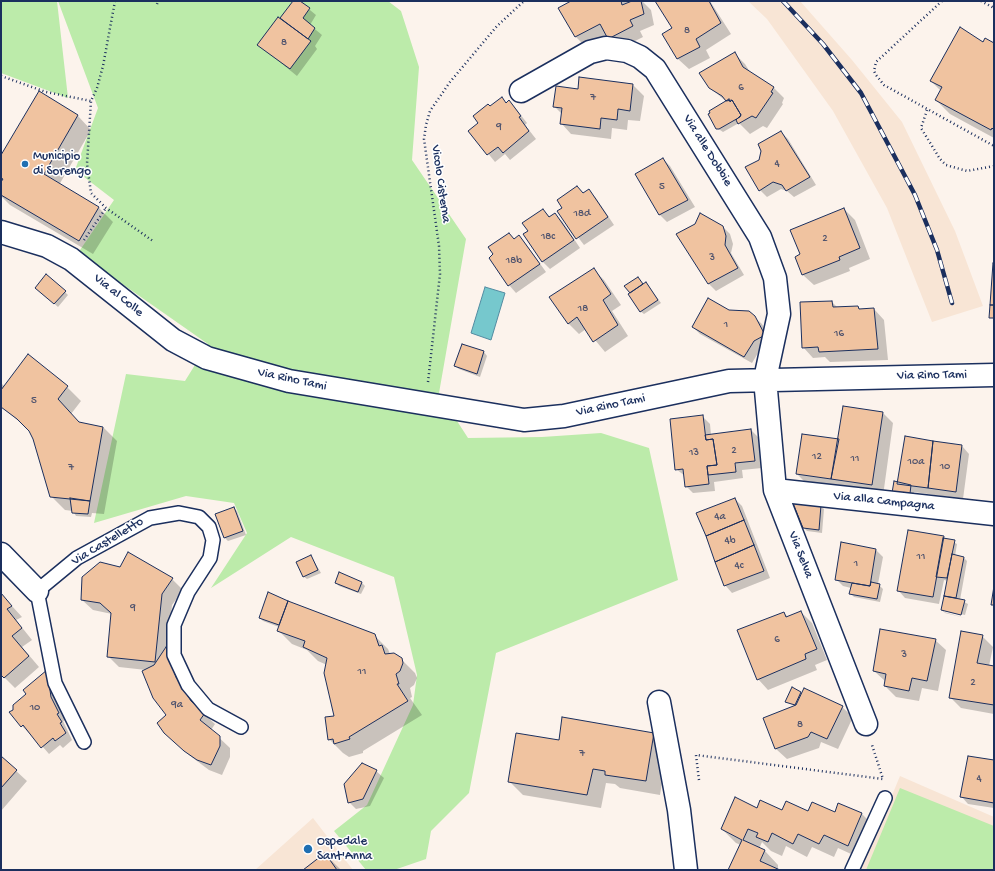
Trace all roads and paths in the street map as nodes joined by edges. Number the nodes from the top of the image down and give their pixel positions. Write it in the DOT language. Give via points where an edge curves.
graph roads {
  1 [pos="115,1"];
  2 [pos="524,1"];
  3 [pos="942,1"];
  4 [pos="982,1"];
  5 [pos="994,8"];
  6 [pos="1,76"];
  7 [pos="521,91"];
  8 [pos="91,101"];
  9 [pos="927,110"];
  10 [pos="994,146"];
  11 [pos="994,166"];
  12 [pos="106,208"];
  13 [pos="1,232"];
  14 [pos="153,241"];
  15 [pos="71,259"];
  16 [pos="232,366"];
  17 [pos="994,375"];
  18 [pos="765,379"];
  19 [pos="426,404"];
  20 [pos="775,490"];
  21 [pos="994,514"];
  22 [pos="1,554"];
  23 [pos="37,591"];
  24 [pos="660,702"];
  25 [pos="866,724"];
  26 [pos="241,727"];
  27 [pos="84,742"];
  28 [pos="699,786"];
  29 [pos="885,798"];
  30 [pos="686,870"];
  31 [pos="852,870"];
  1 -- 8 [label="path" via="103,66"];
  2 -- 19 [label="path, Vicolo Cisterna" via="497,26 450,82 430,111 426,125 425,150 439,246 440,274"];
  3 -- 9 [label="path" via="874,65 876,75 884,86"];
  4 -- 5 [label="path"];
  6 -- 8 [label="path" via="46,92"];
  7 -- 18 [label="street, Via alle Dobbie" via="590,52 606,48 627,51 655,69 760,237 773,271 779,314"];
  8 -- 12 [label="path" via="87,164 91,193"];
  9 -- 10 [label="path"];
  9 -- 11 [label="path" via="921,128 946,165 966,171"];
  12 -- 14 [label="path"];
  12 -- 15 [label="path"];
  13 -- 15 [label="street, Via al Colle" via="47,246"];
  15 -- 16 [label="street, Via al Colle" via="173,340 207,358"];
  16 -- 19 [label="street, Via Rino Tami" via="289,381"];
  17 -- 18 [label="street, Via Rino Tami"];
  18 -- 19 [label="street, Via Rino Tami" via="729,381 564,416 524,420"];
  18 -- 20 [label="street, Via Selva"];
  20 -- 21 [label="street, Via alla Campagna"];
  20 -- 25 [label="street, Via Selva"];
  22 -- 23 [label="street"];
  23 -- 26 [label="lane, Via Castelletto" via="77,558 150,518 179,513 199,517 209,527 213,540 210,558 188,592 174,625 174,655 188,685 208,709"];
  23 -- 27 [label="lane" via="55,683"];
  24 -- 30 [label="street" via="679,810"];
  25 -- 28 [label="path" via="883,779 696,755"];
  29 -- 31 [label="lane"];
}
